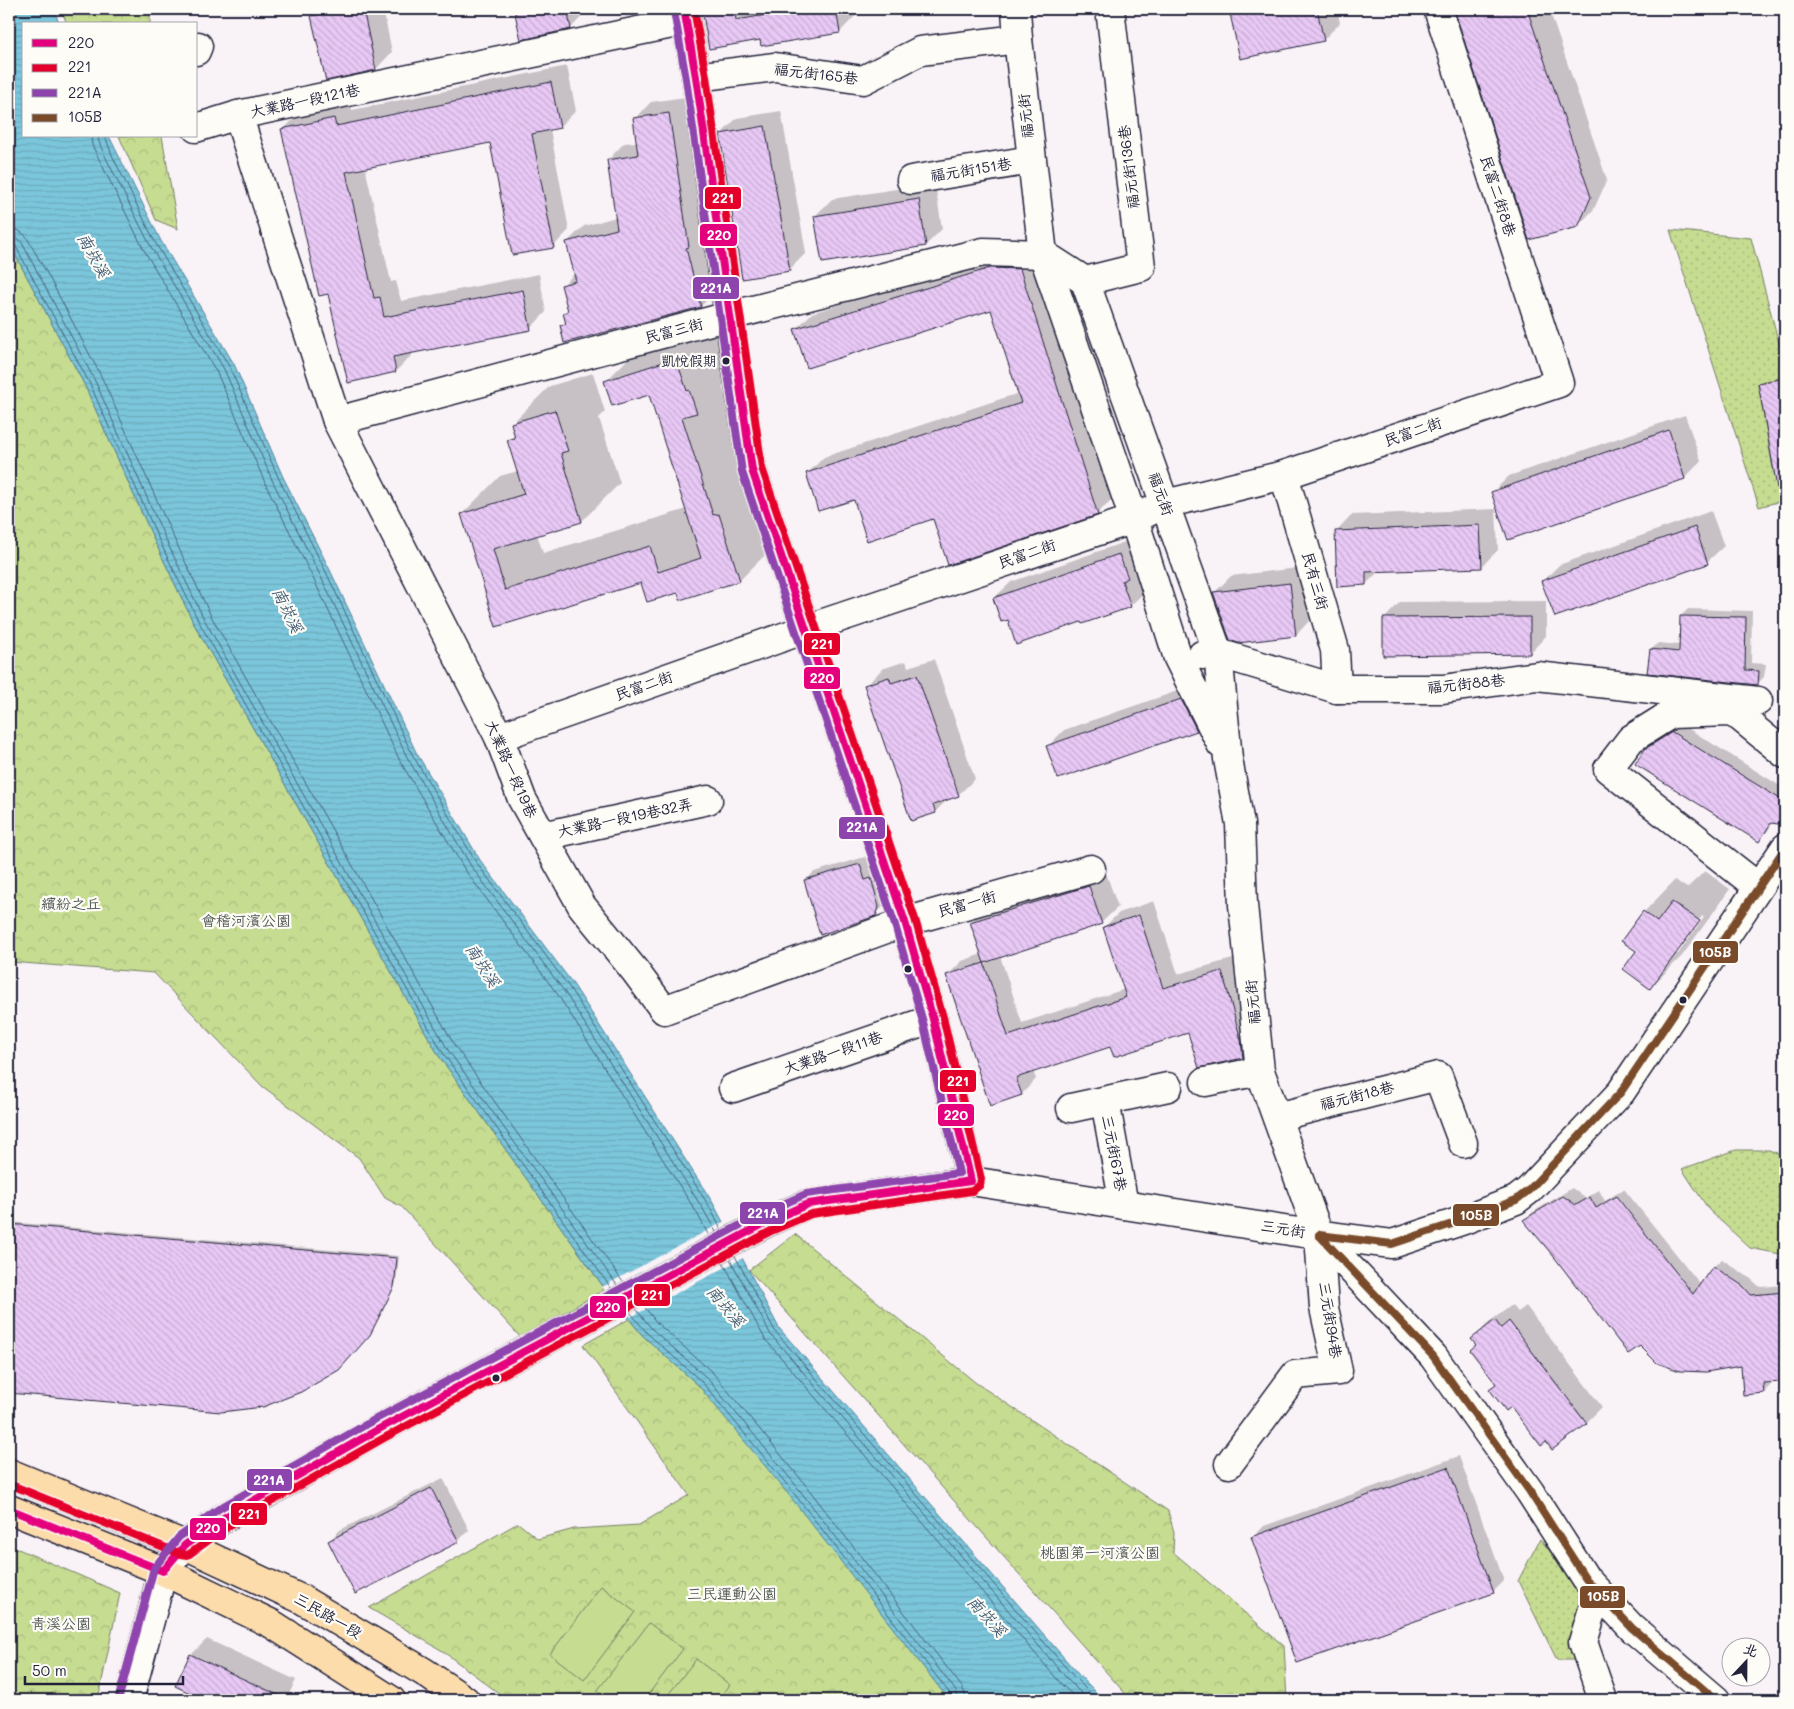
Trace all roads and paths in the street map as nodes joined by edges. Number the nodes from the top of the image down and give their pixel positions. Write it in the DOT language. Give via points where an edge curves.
graph roads {
  1 [pos="1016,9"];
  2 [pos="1110,9"];
  3 [pos="1438,9"];
  4 [pos="685,15"];
  5 [pos="1018,39"];
  6 [pos="696,76"];
  7 [pos="238,115"];
  8 [pos="198,127"];
  9 [pos="1031,160"];
  10 [pos="911,180"];
  11 [pos="1043,254"];
  12 [pos="1085,281"];
  13 [pos="729,316"];
  14 [pos="1559,383"];
  15 [pos="337,421"];
  16 [pos="1284,475"];
  17 [pos="1165,504"];
  18 [pos="1134,519"];
  19 [pos="806,629"];
  20 [pos="1218,653"];
  21 [pos="1178,658"];
  22 [pos="1337,689"];
  23 [pos="1758,701"];
  24 [pos="1731,705"];
  25 [pos="499,737"];
  26 [pos="1785,754"];
  27 [pos="1228,759"];
  28 [pos="708,800"];
  29 [pos="543,836"];
  30 [pos="1785,848"];
  31 [pos="1091,869"];
  32 [pos="1758,887"];
  33 [pos="905,922"];
  34 [pos="788,965"];
  35 [pos="933,1019"];
  36 [pos="1260,1071"];
  37 [pos="1205,1082"];
  38 [pos="1168,1087"];
  39 [pos="733,1088"];
  40 [pos="1105,1101"];
  41 [pos="1072,1108"];
  42 [pos="1277,1117"];
  43 [pos="1463,1143"];
  44 [pos="972,1181"];
  45 [pos="1124,1205"];
  46 [pos="1319,1235"];
  47 [pos="1229,1464"];
  48 [pos="9,1473"];
  49 [pos="9,1509"];
  50 [pos="185,1544"];
  51 [pos="163,1571"];
  52 [pos="1598,1592"];
  53 [pos="129,1700"];
  54 [pos="391,1700"];
  55 [pos="465,1700"];
  56 [pos="1603,1700"];
  57 [pos="1716,1700"];
  1 -- 5 [label="street, 福元街"];
  2 -- 12 [label="street, 福元街136巷" via="1141,266"];
  3 -- 14 [label="street, 民富二街8巷"];
  4 -- 6 [label="street"];
  4 -- 7 [label="street, 大業路一段121巷"];
  5 -- 6 [label="street, 福元街165巷" via="920,50 863,80 775,67"];
  5 -- 9 [label="street, 福元街"];
  6 -- 13 [label="street"];
  7 -- 8 [label="street"];
  7 -- 15 [label="street, 大業路一段121巷"];
  9 -- 10 [label="street, 福元街151巷"];
  9 -- 11 [label="street, 福元街"];
  11 -- 12 [label="street"];
  11 -- 13 [label="street, 民富三街" via="983,252"];
  11 -- 18 [label="street, 福元街"];
  12 -- 17 [label="street, 福元街"];
  13 -- 15 [label="street, 民富三街"];
  13 -- 19 [label="street" via="752,470"];
  14 -- 16 [label="street, 民富二街"];
  15 -- 25 [label="street, 大業路一段19巷"];
  16 -- 17 [label="street, 民富二街"];
  16 -- 22 [label="street, 民有三街" via="1335,650"];
  17 -- 18 [label="street, 民富二街"];
  17 -- 20 [label="street, 福元街"];
  18 -- 19 [label="street, 民富二街"];
  18 -- 21 [label="street, 福元街"];
  19 -- 25 [label="street, 民富二街"];
  19 -- 33 [label="street"];
  20 -- 21 [label="street, 福元街88巷"];
  20 -- 22 [label="street, 福元街88巷"];
  20 -- 27 [label="street, 福元街"];
  21 -- 27 [label="street, 福元街"];
  22 -- 24 [label="street, 福元街88巷" via="1443,689 1537,676"];
  23 -- 24 [label="street, 福元街88巷"];
  24 -- 26 [label="street" via="1740,717"];
  24 -- 32 [label="street" via="1670,714 1631,739 1608,769"];
  25 -- 29 [label="street, 大業路一段19巷" via="522,799"];
  27 -- 36 [label="street, 福元街" via="1240,824 1243,905"];
  28 -- 29 [label="street, 大業路一段19巷32弄"];
  29 -- 34 [label="street, 大業路一段19巷" via="582,906 664,1010"];
  30 -- 32 [label="street, 三元街"];
  31 -- 33 [label="street, 民富一街"];
  32 -- 46 [label="street, 三元街" via="1621,1092 1529,1190 1516,1200 1392,1244"];
  33 -- 34 [label="street, 民富一街"];
  33 -- 35 [label="street"];
  35 -- 39 [label="street, 大業路一段11巷"];
  35 -- 44 [label="street"];
  36 -- 37 [label="street"];
  36 -- 42 [label="street, 福元街"];
  38 -- 40 [label="street, 三元街67巷"];
  40 -- 41 [label="street, 三元街67巷"];
  40 -- 45 [label="street, 三元街67巷"];
  42 -- 43 [label="street, 福元街18巷" via="1438,1076"];
  42 -- 46 [label="street, 福元街"];
  44 -- 45 [label="street, 三元街"];
  44 -- 50 [label="street, 三元街" via="808,1204 379,1429 225,1517"];
  45 -- 46 [label="street, 三元街"];
  46 -- 47 [label="street, 三元街94巷" via="1324,1308 1338,1371 1295,1375"];
  46 -- 52 [label="street" via="1433,1356"];
  48 -- 50 [label="main road, 三民路一段"];
  49 -- 51 [label="main road"];
  50 -- 51 [label="street"];
  50 -- 55 [label="main road, 三民路一段" via="301,1599"];
  51 -- 53 [label="street"];
  51 -- 54 [label="main road" via="272,1624"];
  52 -- 56 [label="street" via="1583,1642"];
  52 -- 57 [label="street" via="1632,1628"];
}
